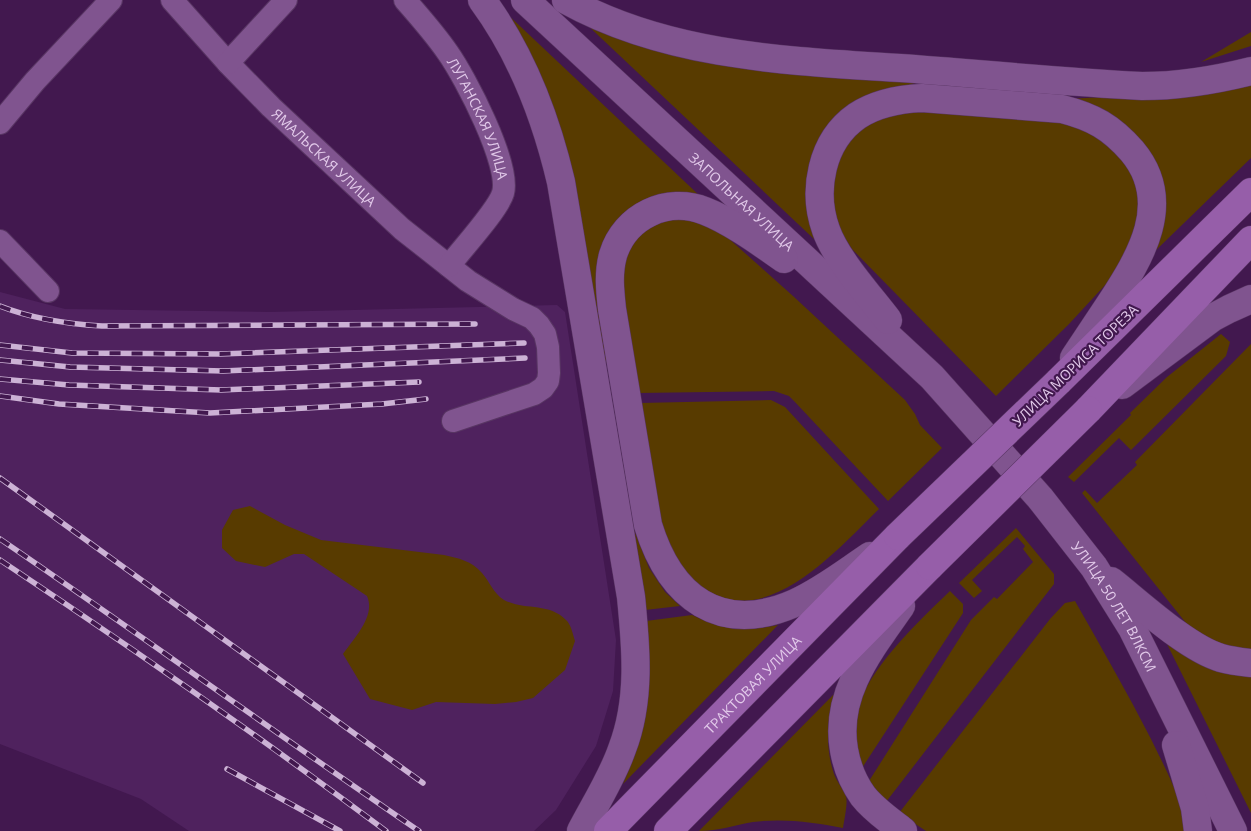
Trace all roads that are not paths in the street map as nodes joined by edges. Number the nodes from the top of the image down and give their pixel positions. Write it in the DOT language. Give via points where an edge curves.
graph roads {
  1 [pos="111,0"];
  2 [pos="172,0"];
  3 [pos="286,0"];
  4 [pos="405,0"];
  5 [pos="482,0"];
  6 [pos="525,0"];
  7 [pos="566,0"];
  8 [pos="228,63"];
  9 [pos="1251,71"];
  10 [pos="0,123"];
  11 [pos="1251,192"];
  12 [pos="1251,240"];
  13 [pos="0,242"];
  14 [pos="449,266"];
  15 [pos="48,291"];
  16 [pos="1251,299"];
  17 [pos="852,304"];
  18 [pos="1076,359"];
  19 [pos="932,377"];
  20 [pos="1109,392"];
  21 [pos="958,406"];
  22 [pos="453,421"];
  23 [pos="898,536"];
  24 [pos="930,566"];
  25 [pos="1094,567"];
  26 [pos="1251,663"];
  27 [pos="1156,674"];
  28 [pos="580,831"];
  29 [pos="608,831"];
  30 [pos="668,831"];
  31 [pos="903,831"];
  32 [pos="1198,831"];
  33 [pos="1233,831"];
  1 -- 10 [label="street"];
  2 -- 8 [label="street, ЯМАЛЬСКАЯ УЛИЦА"];
  3 -- 8 [label="street"];
  4 -- 14 [label="street, ЛУГАНСКАЯ УЛИЦА" via="461,73 491,136 502,175 502,196"];
  5 -- 28 [label="street" via="498,21 535,100 551,140 562,182 631,597 636,666 629,727 605,787"];
  6 -- 17 [label="street, ЗАПОЛЬНАЯ УЛИЦА"];
  7 -- 9 [label="street" via="588,12 659,38 749,56 1142,86 1192,83"];
  8 -- 14 [label="street, ЯМАЛЬСКАЯ УЛИЦА" via="395,222"];
  11 -- 18 [label="main road, УЛИЦА МОРИСА ТОРЕЗА"];
  12 -- 20 [label="main road"];
  13 -- 15 [label="street"];
  14 -- 22 [label="street, ЯМАЛЬСКАЯ УЛИЦА" via="539,325 548,346 549,373 548,381 534,394"];
  16 -- 20 [label="street" via="1212,318"];
  17 -- 19 [label="street, ЗАПОЛЬНАЯ УЛИЦА"];
  17 -- 23 [label="street" via="750,236 705,211 676,206 643,216 632,224 617,244 613,256 610,286 645,512 663,564 679,585 697,601 721,612 756,615 794,604 815,593"];
  18 -- 19 [label="street" via="1132,270 1149,229 1152,195 1147,174 1137,157 1110,129 1080,113 1062,109 906,99 857,116 839,133 825,158 819,202 832,244"];
  18 -- 23 [label="main road, УЛИЦА МОРИСА ТОРЕЗА, bridge" via="1058,382"];
  19 -- 21 [label="street, ЗАПОЛЬНАЯ УЛИЦА"];
  20 -- 24 [label="main road, bridge"];
  21 -- 25 [label="street, УЛИЦА 50 ЛЕТ ВЛКСМ" via="1040,498"];
  23 -- 29 [label="main road, ТРАКТОВАЯ УЛИЦА"];
  24 -- 30 [label="main road"];
  24 -- 31 [label="street" via="860,667 850,686 842,718 845,757 856,784 873,806"];
  25 -- 26 [label="street" via="1198,648 1219,658"];
  25 -- 27 [label="street, УЛИЦА 50 ЛЕТ ВЛКСМ"];
  27 -- 32 [label="street" via="1195,808"];
  27 -- 33 [label="street, УЛИЦА 50 ЛЕТ ВЛКСМ"];
}
